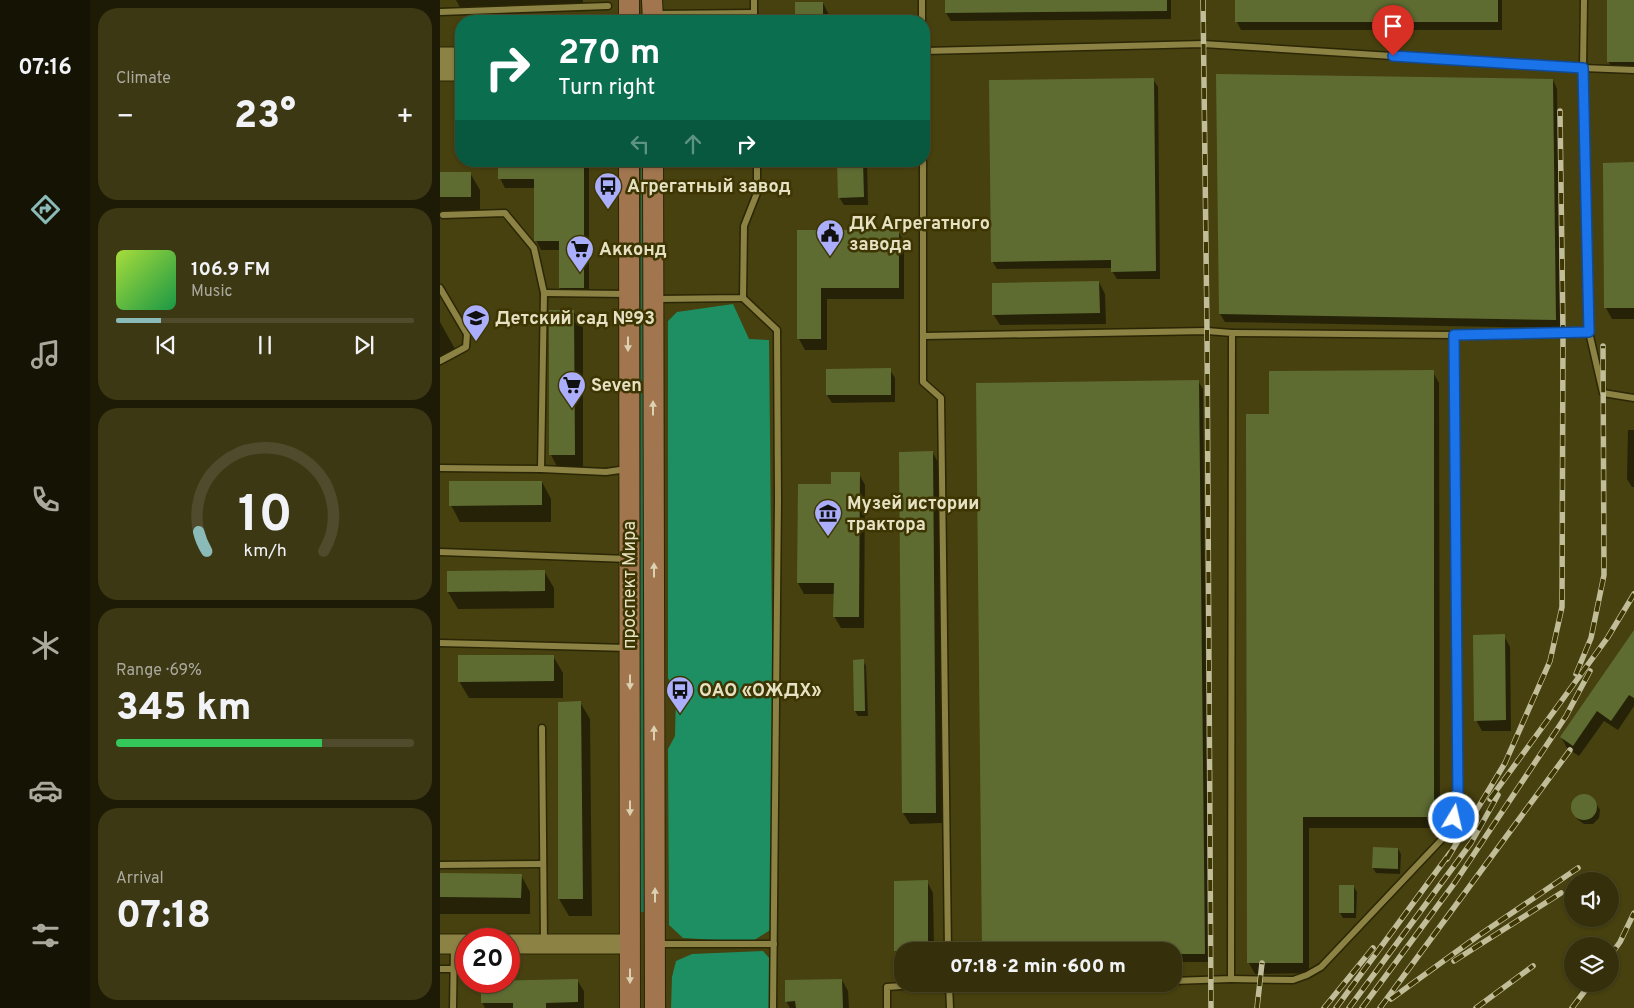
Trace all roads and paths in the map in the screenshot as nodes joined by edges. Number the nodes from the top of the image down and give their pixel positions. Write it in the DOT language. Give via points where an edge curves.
graph roads {
  1 [pos="629,0"];
  2 [pos="754,0"];
  3 [pos="922,0"];
  4 [pos="1584,0"];
  5 [pos="608,6"];
  6 [pos="440,12"];
  7 [pos="652,12"];
  8 [pos="754,13"];
  9 [pos="629,15"];
  10 [pos="922,15"];
  11 [pos="930,51"];
  12 [pos="455,57"];
  13 [pos="440,58"];
  14 [pos="1583,68"];
  15 [pos="1634,70"];
  16 [pos="440,71"];
  17 [pos="455,71"];
  18 [pos="629,167"];
  19 [pos="653,167"];
  20 [pos="757,167"];
  21 [pos="923,167"];
  22 [pos="444,215"];
  23 [pos="440,288"];
  24 [pos="544,293"];
  25 [pos="628,294"];
  26 [pos="744,298"];
  27 [pos="653,299"];
  28 [pos="1589,332"];
  29 [pos="1232,333"];
  30 [pos="1454,335"];
  31 [pos="924,336"];
  32 [pos="440,361"];
  33 [pos="1634,398"];
  34 [pos="440,468"];
  35 [pos="541,469"];
  36 [pos="628,469"];
  37 [pos="440,552"];
  38 [pos="629,559"];
  39 [pos="440,643"];
  40 [pos="629,648"];
  41 [pos="542,728"];
  42 [pos="543,864"];
  43 [pos="440,865"];
  44 [pos="948,942"];
  45 [pos="453,944"];
  46 [pos="520,944"];
  47 [pos="544,944"];
  48 [pos="629,944"];
  49 [pos="655,944"];
  50 [pos="774,944"];
  51 [pos="454,969"];
  52 [pos="440,970"];
  53 [pos="1231,979"];
  54 [pos="1182,980"];
  55 [pos="894,986"];
  56 [pos="949,992"];
  57 [pos="453,1008"];
  58 [pos="630,1008"];
  59 [pos="655,1008"];
  60 [pos="773,1008"];
  61 [pos="887,1008"];
  62 [pos="950,1008"];
  1 -- 9 [label="main road"];
  2 -- 8 [label="lane"];
  3 -- 10 [label="lane"];
  4 -- 14 [label="lane"];
  5 -- 6 [label="lane"];
  7 -- 8 [label="lane"];
  11 -- 14 [label="lane" via="1203,44"];
  12 -- 13 [label="street"];
  14 -- 15 [label="lane"];
  14 -- 28 [label="lane"];
  16 -- 17 [label="street"];
  18 -- 25 [label="main road, проспект Мира"];
  19 -- 27 [label="main road, проспект Мира"];
  20 -- 26 [label="lane" via="757,194 744,226"];
  21 -- 31 [label="lane"];
  22 -- 24 [label="lane" via="505,213 534,248"];
  23 -- 32 [label="lane" via="468,334 466,347"];
  24 -- 25 [label="lane"];
  24 -- 35 [label="lane"];
  25 -- 36 [label="main road, проспект Мира, one-way"];
  26 -- 27 [label="lane"];
  26 -- 50 [label="lane" via="776,330 778,500"];
  49 -- 27 [label="main road, проспект Мира, one-way"];
  28 -- 30 [label="lane"];
  28 -- 33 [label="lane" via="1603,393"];
  29 -- 30 [label="lane"];
  29 -- 31 [label="lane"];
  29 -- 53 [label="lane"];
  30 -- 53 [label="lane" via="1458,801 1454,818 1444,837 1321,967 1293,980"];
  31 -- 44 [label="lane" via="923,382 941,398"];
  34 -- 35 [label="lane"];
  35 -- 36 [label="lane" via="606,472"];
  36 -- 38 [label="main road, проспект Мира"];
  37 -- 38 [label="lane"];
  38 -- 40 [label="main road, проспект Мира"];
  39 -- 40 [label="lane"];
  40 -- 48 [label="main road, проспект Мира, one-way"];
  41 -- 42 [label="lane"];
  42 -- 43 [label="lane"];
  42 -- 47 [label="lane"];
  45 -- 51 [label="lane"];
  46 -- 47 [label="street"];
  47 -- 48 [label="street"];
  48 -- 49 [label="main road"];
  48 -- 58 [label="main road, проспект Мира, one-way"];
  49 -- 50 [label="lane"];
  49 -- 59 [label="main road, проспект Мира"];
  50 -- 60 [label="lane"];
  51 -- 52 [label="lane"];
  51 -- 57 [label="lane"];
  53 -- 54 [label="lane"];
  55 -- 61 [label="lane" via="887,986"];
  56 -- 62 [label="lane"];
}
